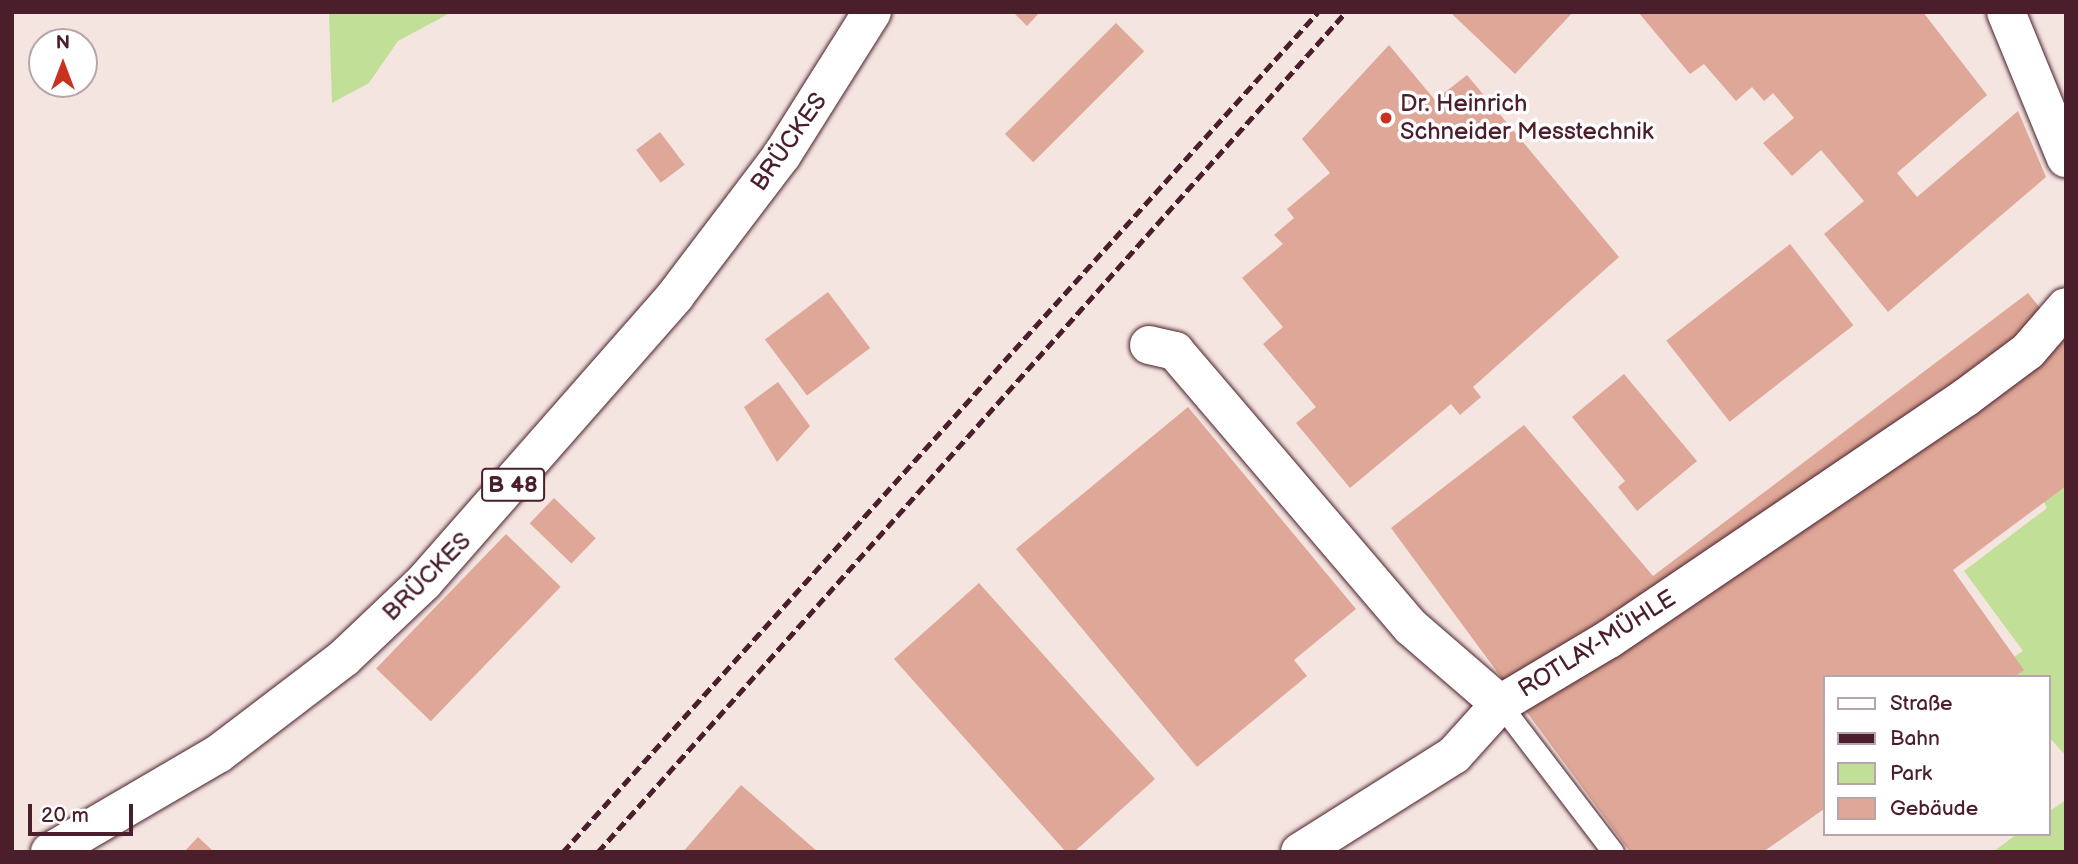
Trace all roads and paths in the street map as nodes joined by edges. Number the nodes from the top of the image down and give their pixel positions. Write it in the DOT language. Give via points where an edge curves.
graph roads {
  1 [pos="872,12"];
  2 [pos="2006,12"];
  3 [pos="2066,158"];
  4 [pos="2066,307"];
  5 [pos="1149,345"];
  6 [pos="1500,704"];
  7 [pos="50,852"];
  8 [pos="1300,852"];
  9 [pos="1613,852"];
  1 -- 7 [label="street, BRÜCKES / B 48" via="782,155 675,296 424,582 344,658 218,754"];
  2 -- 3 [label="street"];
  4 -- 6 [label="street, ROTLAY-MÜHLE" via="2028,351 1965,398 1609,639"];
  5 -- 6 [label="street, ROTLAY-MÜHLE" via="1175,351 1411,627"];
  6 -- 8 [label="street" via="1454,755"];
  6 -- 9 [label="lane"];
}
